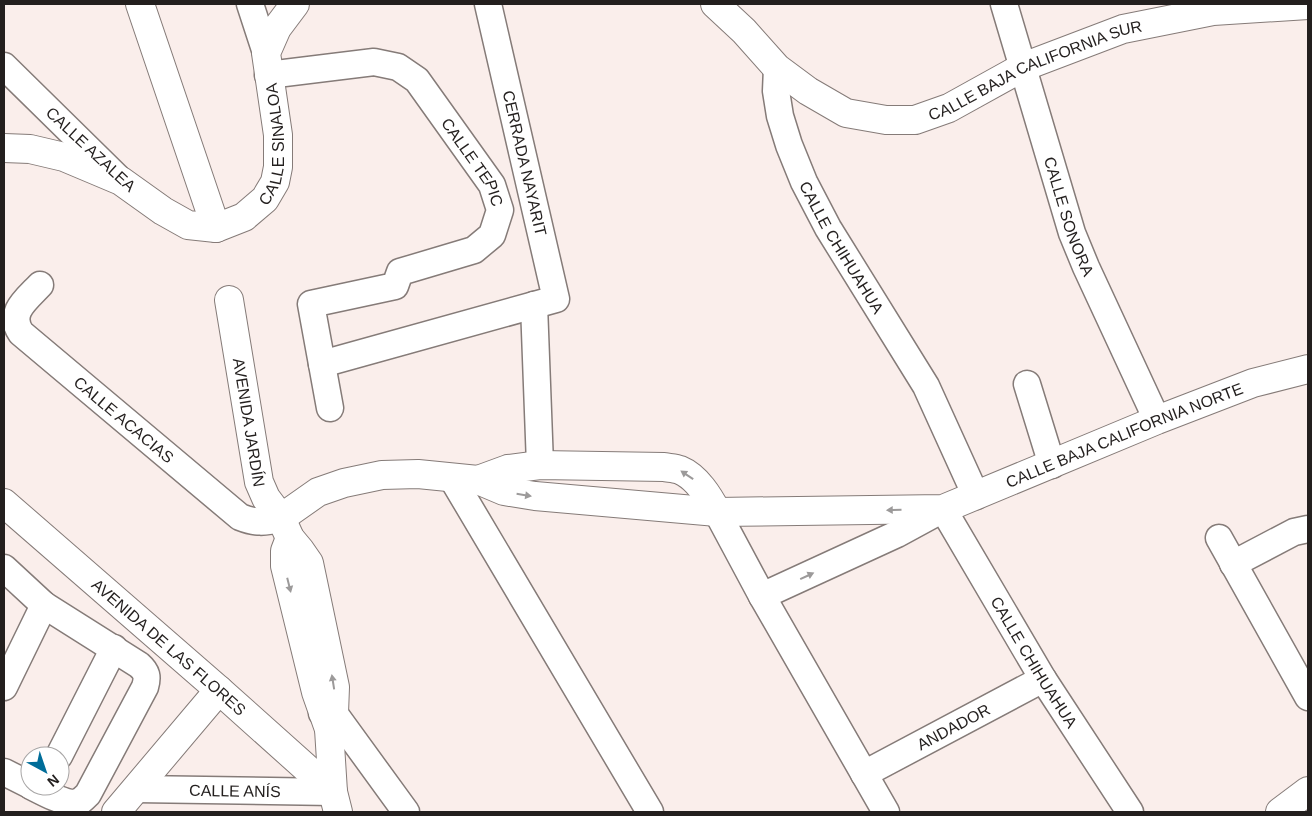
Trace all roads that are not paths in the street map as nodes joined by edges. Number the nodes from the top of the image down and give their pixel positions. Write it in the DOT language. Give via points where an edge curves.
graph roads {
  1 [pos="140,4"];
  2 [pos="250,4"];
  3 [pos="295,4"];
  4 [pos="488,4"];
  5 [pos="715,4"];
  6 [pos="1004,4"];
  7 [pos="1308,4"];
  8 [pos="267,64"];
  9 [pos="4,66"];
  10 [pos="1022,67"];
  11 [pos="778,68"];
  12 [pos="4,148"];
  13 [pos="121,181"];
  14 [pos="216,228"];
  15 [pos="40,285"];
  16 [pos="229,300"];
  17 [pos="534,305"];
  18 [pos="322,364"];
  19 [pos="1308,369"];
  20 [pos="1027,384"];
  21 [pos="330,408"];
  22 [pos="1157,420"];
  23 [pos="540,464"];
  24 [pos="1052,465"];
  25 [pos="465,479"];
  26 [pos="976,496"];
  27 [pos="4,503"];
  28 [pos="943,509"];
  29 [pos="717,512"];
  30 [pos="285,528"];
  31 [pos="1308,529"];
  32 [pos="1218,538"];
  33 [pos="1233,564"];
  34 [pos="4,568"];
  35 [pos="762,596"];
  36 [pos="44,605"];
  37 [pos="114,648"];
  38 [pos="1043,679"];
  39 [pos="4,687"];
  40 [pos="219,690"];
  41 [pos="1308,696"];
  42 [pos="329,719"];
  43 [pos="64,746"];
  44 [pos="4,772"];
  45 [pos="864,774"];
  46 [pos="20,780"];
  47 [pos="136,789"];
  48 [pos="1308,791"];
  49 [pos="55,796"];
  50 [pos="336,802"];
  51 [pos="116,812"];
  52 [pos="406,812"];
  53 [pos="650,812"];
  54 [pos="886,812"];
  55 [pos="1130,812"];
  56 [pos="1280,812"];
  1 -- 14 [label="street"];
  2 -- 8 [label="street, CALLE SINALOA"];
  3 -- 8 [label="street" via="277,28"];
  4 -- 17 [label="street, CERRADA NAYARIT" via="556,299"];
  5 -- 11 [label="street"];
  6 -- 10 [label="street, CALLE SONORA"];
  7 -- 10 [label="street, CALLE BAJA CALIFORNIA SUR" via="1212,11 1123,29"];
  8 -- 14 [label="street, CALLE SINALOA" via="278,135 275,182 265,199 244,217"];
  8 -- 18 [label="street, CALLE TEPIC" via="374,62 398,67 417,80 492,185 500,210 492,234 474,250 400,272 395,286 311,304"];
  9 -- 13 [label="street, CALLE AZALEA"];
  10 -- 11 [label="street, CALLE BAJA CALIFORNIA SUR" via="949,108 915,120 886,120 846,113 808,91"];
  10 -- 22 [label="street, CALLE SONORA" via="1072,233"];
  11 -- 26 [label="street, CALLE CHIHUAHUA" via="776,90 780,116 804,182 828,228 926,386"];
  12 -- 13 [label="street" via="30,149 64,157"];
  13 -- 14 [label="street, CALLE AZALEA" via="188,225"];
  15 -- 30 [label="street, CALLE ACACIAS" via="15,316 21,333 240,517"];
  16 -- 30 [label="street, AVENIDA JARDÍN" via="259,482"];
  17 -- 18 [label="street, CERRADA NAYARIT"];
  17 -- 23 [label="street"];
  18 -- 21 [label="street"];
  19 -- 22 [label="street, CALLE BAJA CALIFORNIA NORTE" via="1253,383"];
  20 -- 24 [label="street"];
  22 -- 24 [label="street, CALLE BAJA CALIFORNIA NORTE"];
  23 -- 25 [label="street, CALLE BAJA CALIFORNIA NORTE"];
  29 -- 23 [label="street, CALLE BAJA CALIFORNIA NORTE, one-way" via="708,495 680,470"];
  24 -- 26 [label="street, CALLE BAJA CALIFORNIA NORTE"];
  25 -- 29 [label="street, CALLE BAJA CALIFORNIA NORTE, one-way" via="535,496"];
  25 -- 30 [label="street, CALLE BAJA CALIFORNIA NORTE" via="418,474 382,475 344,482 299,503"];
  25 -- 53 [label="street"];
  26 -- 28 [label="street, CALLE BAJA CALIFORNIA NORTE"];
  27 -- 40 [label="street, AVENIDA DE LAS FLORES"];
  28 -- 29 [label="street, CALLE BAJA CALIFORNIA NORTE, one-way"];
  35 -- 28 [label="street, CALLE BAJA CALIFORNIA NORTE, one-way" via="897,534"];
  28 -- 38 [label="street, CALLE CHIHUAHUA"];
  29 -- 35 [label="street"];
  30 -- 42 [label="street, AVENIDA JARDÍN" via="309,563 335,687"];
  31 -- 33 [label="street" via="1294,532"];
  32 -- 33 [label="street"];
  33 -- 41 [label="street"];
  34 -- 36 [label="street"];
  35 -- 45 [label="street"];
  36 -- 37 [label="street"];
  36 -- 39 [label="street"];
  37 -- 43 [label="street"];
  37 -- 49 [label="street" via="145,671 145,687 88,794 74,802"];
  38 -- 45 [label="street, ANDADOR"];
  38 -- 55 [label="street, CALLE CHIHUAHUA"];
  40 -- 47 [label="street"];
  40 -- 50 [label="street, AVENIDA DE LAS FLORES"];
  42 -- 50 [label="street, AVENIDA JARDÍN"];
  42 -- 52 [label="street"];
  44 -- 46 [label="street"];
  45 -- 54 [label="street"];
  47 -- 50 [label="street, CALLE ANÍS"];
  47 -- 51 [label="street"];
  48 -- 56 [label="street"];
}
